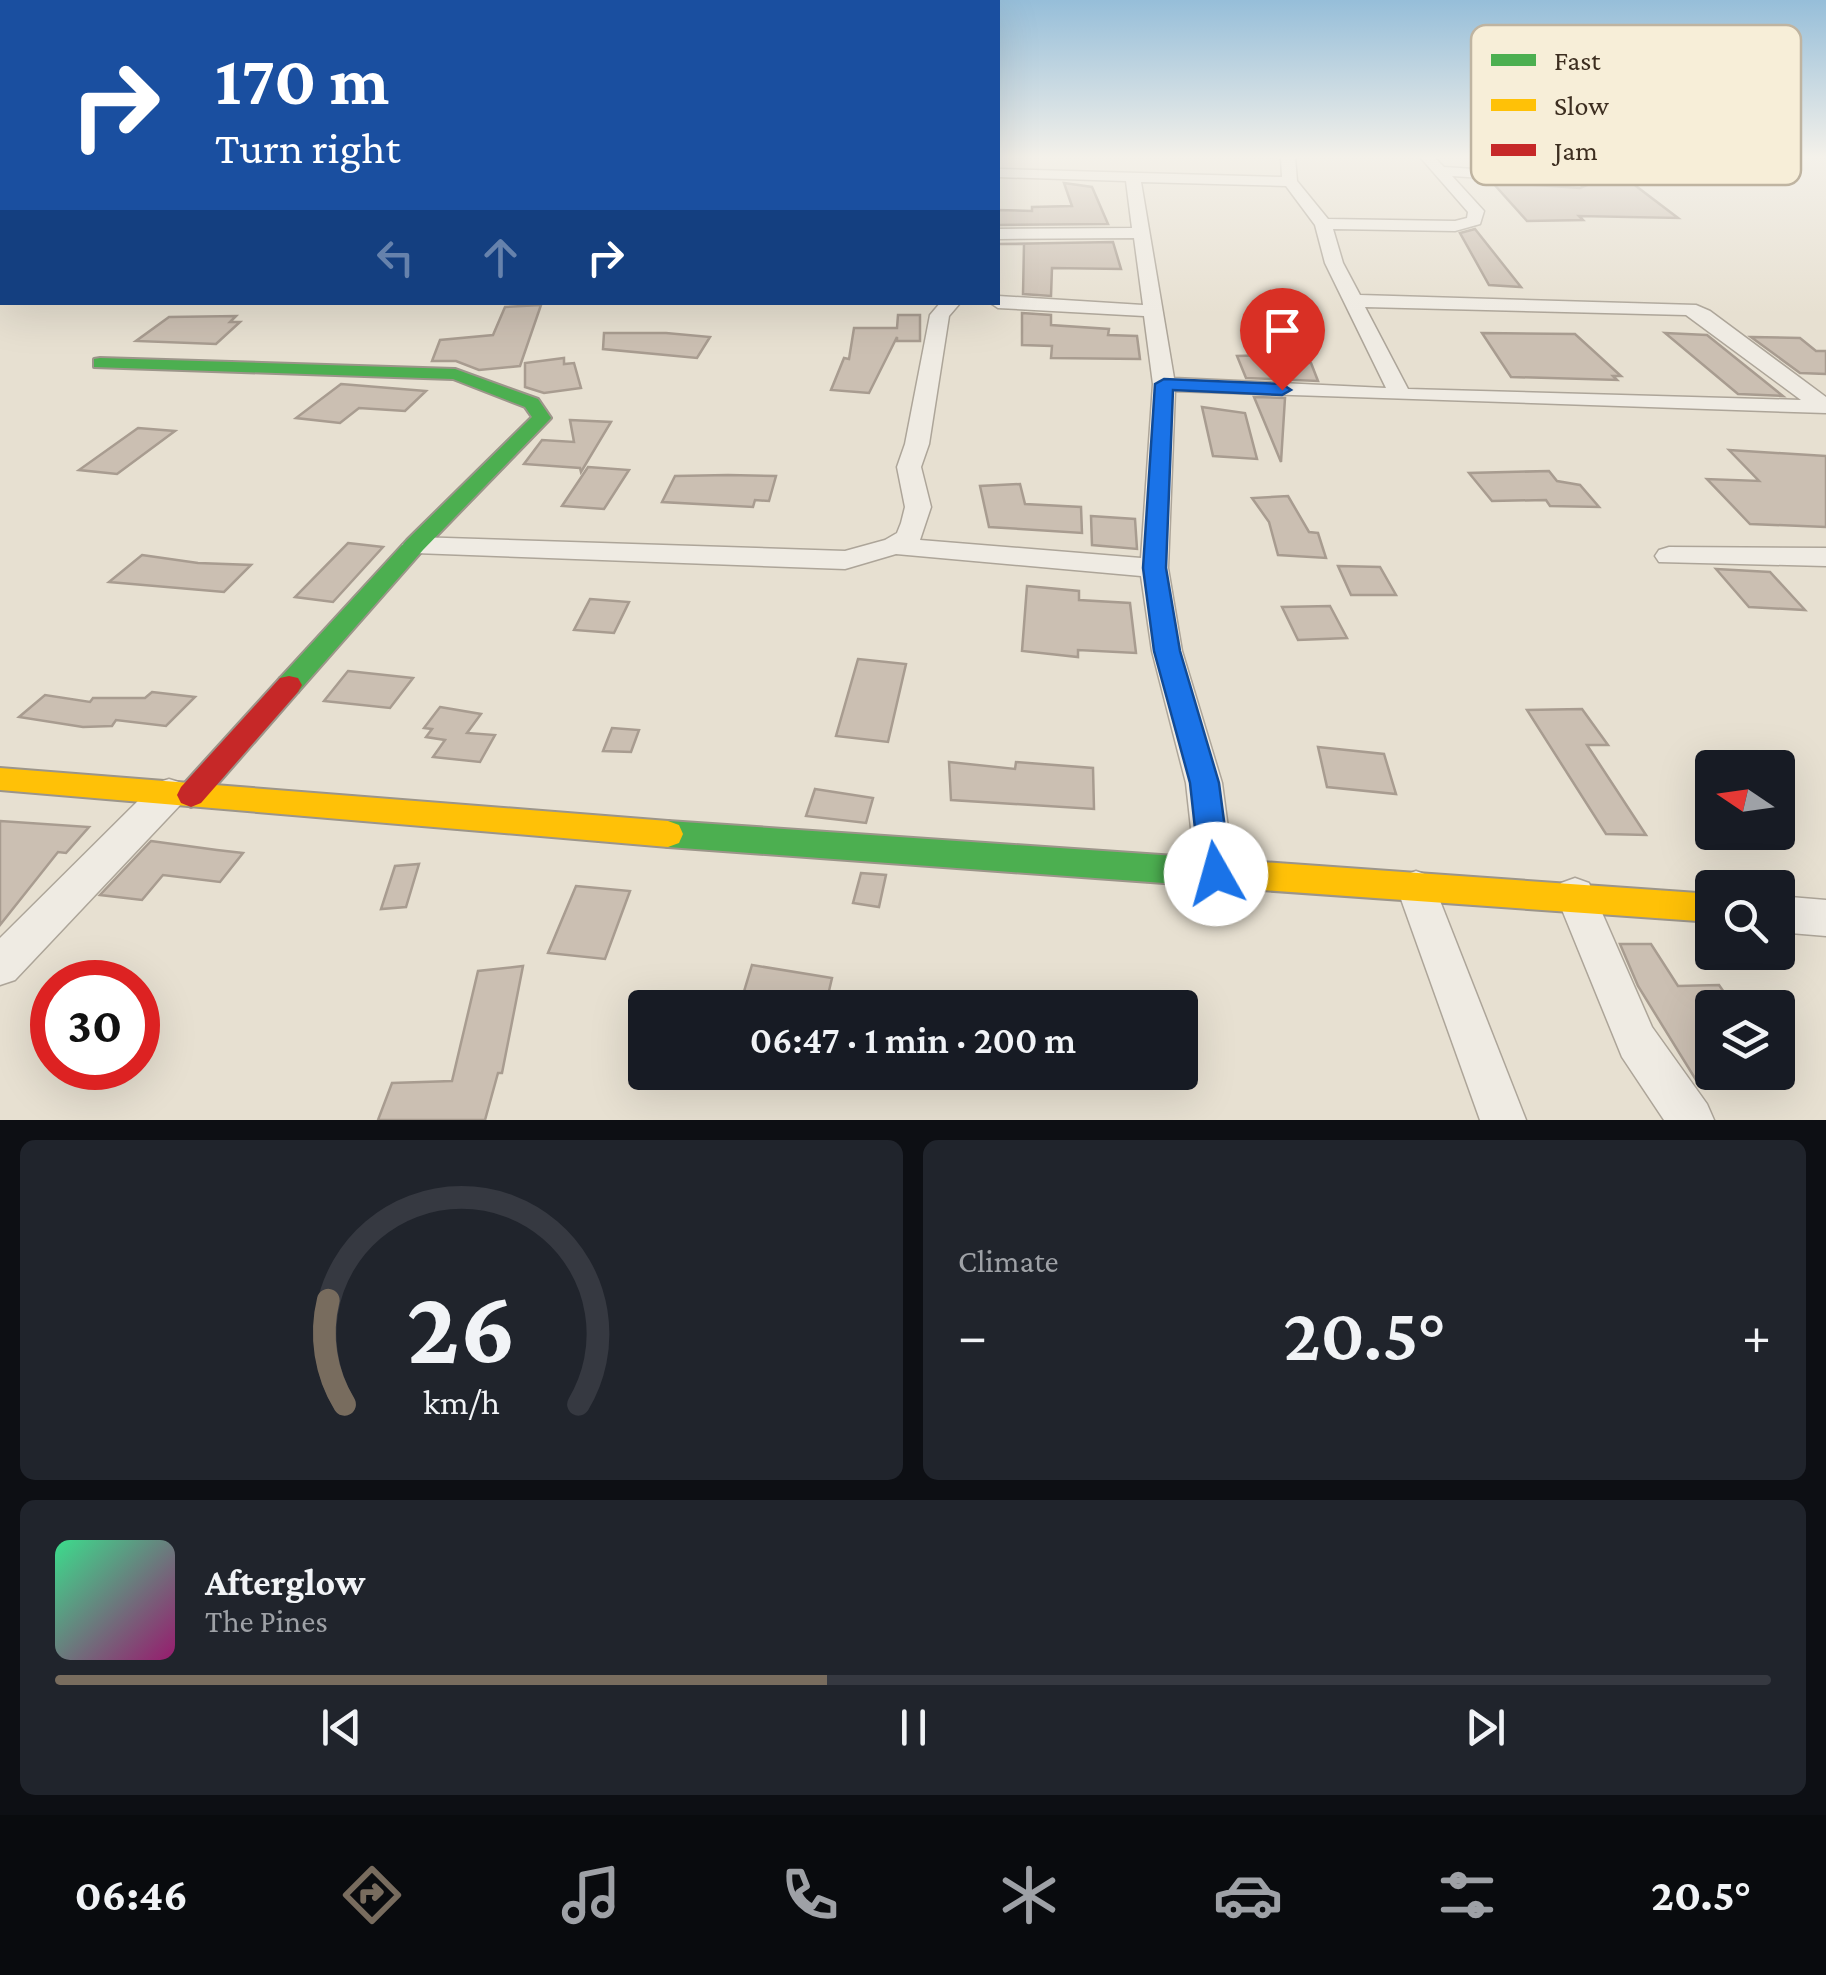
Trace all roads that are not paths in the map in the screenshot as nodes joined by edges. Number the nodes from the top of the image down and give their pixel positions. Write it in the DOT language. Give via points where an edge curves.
graph roads {
  1 [pos="1138,209"];
  2 [pos="1311,209"];
  3 [pos="1474,209"];
  4 [pos="1323,224"];
  5 [pos="1142,233"];
  6 [pos="1000,234"];
  7 [pos="1356,300"];
  8 [pos="1000,302"];
  9 [pos="1568,304"];
  10 [pos="949,305"];
  11 [pos="1155,312"];
  12 [pos="1566,326"];
  13 [pos="100,363"];
  14 [pos="1164,384"];
  15 [pos="1400,395"];
  16 [pos="1825,407"];
  17 [pos="415,546"];
  18 [pos="895,546"];
  19 [pos="1669,556"];
  20 [pos="1826,557"];
  21 [pos="1154,568"];
  22 [pos="0,779"];
  23 [pos="180,794"];
  24 [pos="1216,874"];
  25 [pos="1416,888"];
  26 [pos="1575,896"];
  27 [pos="1695,907"];
  28 [pos="1795,915"];
  29 [pos="1826,918"];
  30 [pos="0,966"];
  31 [pos="1502,1120"];
  32 [pos="1691,1120"];
  1 -- 5 [label="street"];
  2 -- 4 [label="street"];
  3 -- 4 [label="street" via="1474,221 1455,226"];
  4 -- 7 [label="street" via="1334,262"];
  5 -- 6 [label="street"];
  5 -- 11 [label="street"];
  7 -- 9 [label="street"];
  7 -- 15 [label="street"];
  8 -- 11 [label="street"];
  9 -- 12 [label="street" via="1555,315"];
  9 -- 16 [label="street" via="1689,309"];
  10 -- 18 [label="street" via="940,315 909,466 918,507 908,537"];
  11 -- 14 [label="street"];
  13 -- 17 [label="street" via="455,374 532,403 542,418"];
  14 -- 15 [label="street"];
  14 -- 21 [label="street"];
  15 -- 16 [label="street"];
  17 -- 18 [label="street" via="845,560"];
  17 -- 23 [label="street"];
  18 -- 21 [label="street"];
  19 -- 20 [label="street"];
  21 -- 24 [label="street" via="1167,651 1204,783"];
  22 -- 23 [label="street"];
  23 -- 24 [label="street"];
  23 -- 30 [label="street"];
  24 -- 25 [label="street"];
  25 -- 26 [label="street"];
  25 -- 31 [label="street"];
  26 -- 27 [label="street"];
  26 -- 32 [label="street" via="1637,1042"];
  28 -- 29 [label="street"];
}
